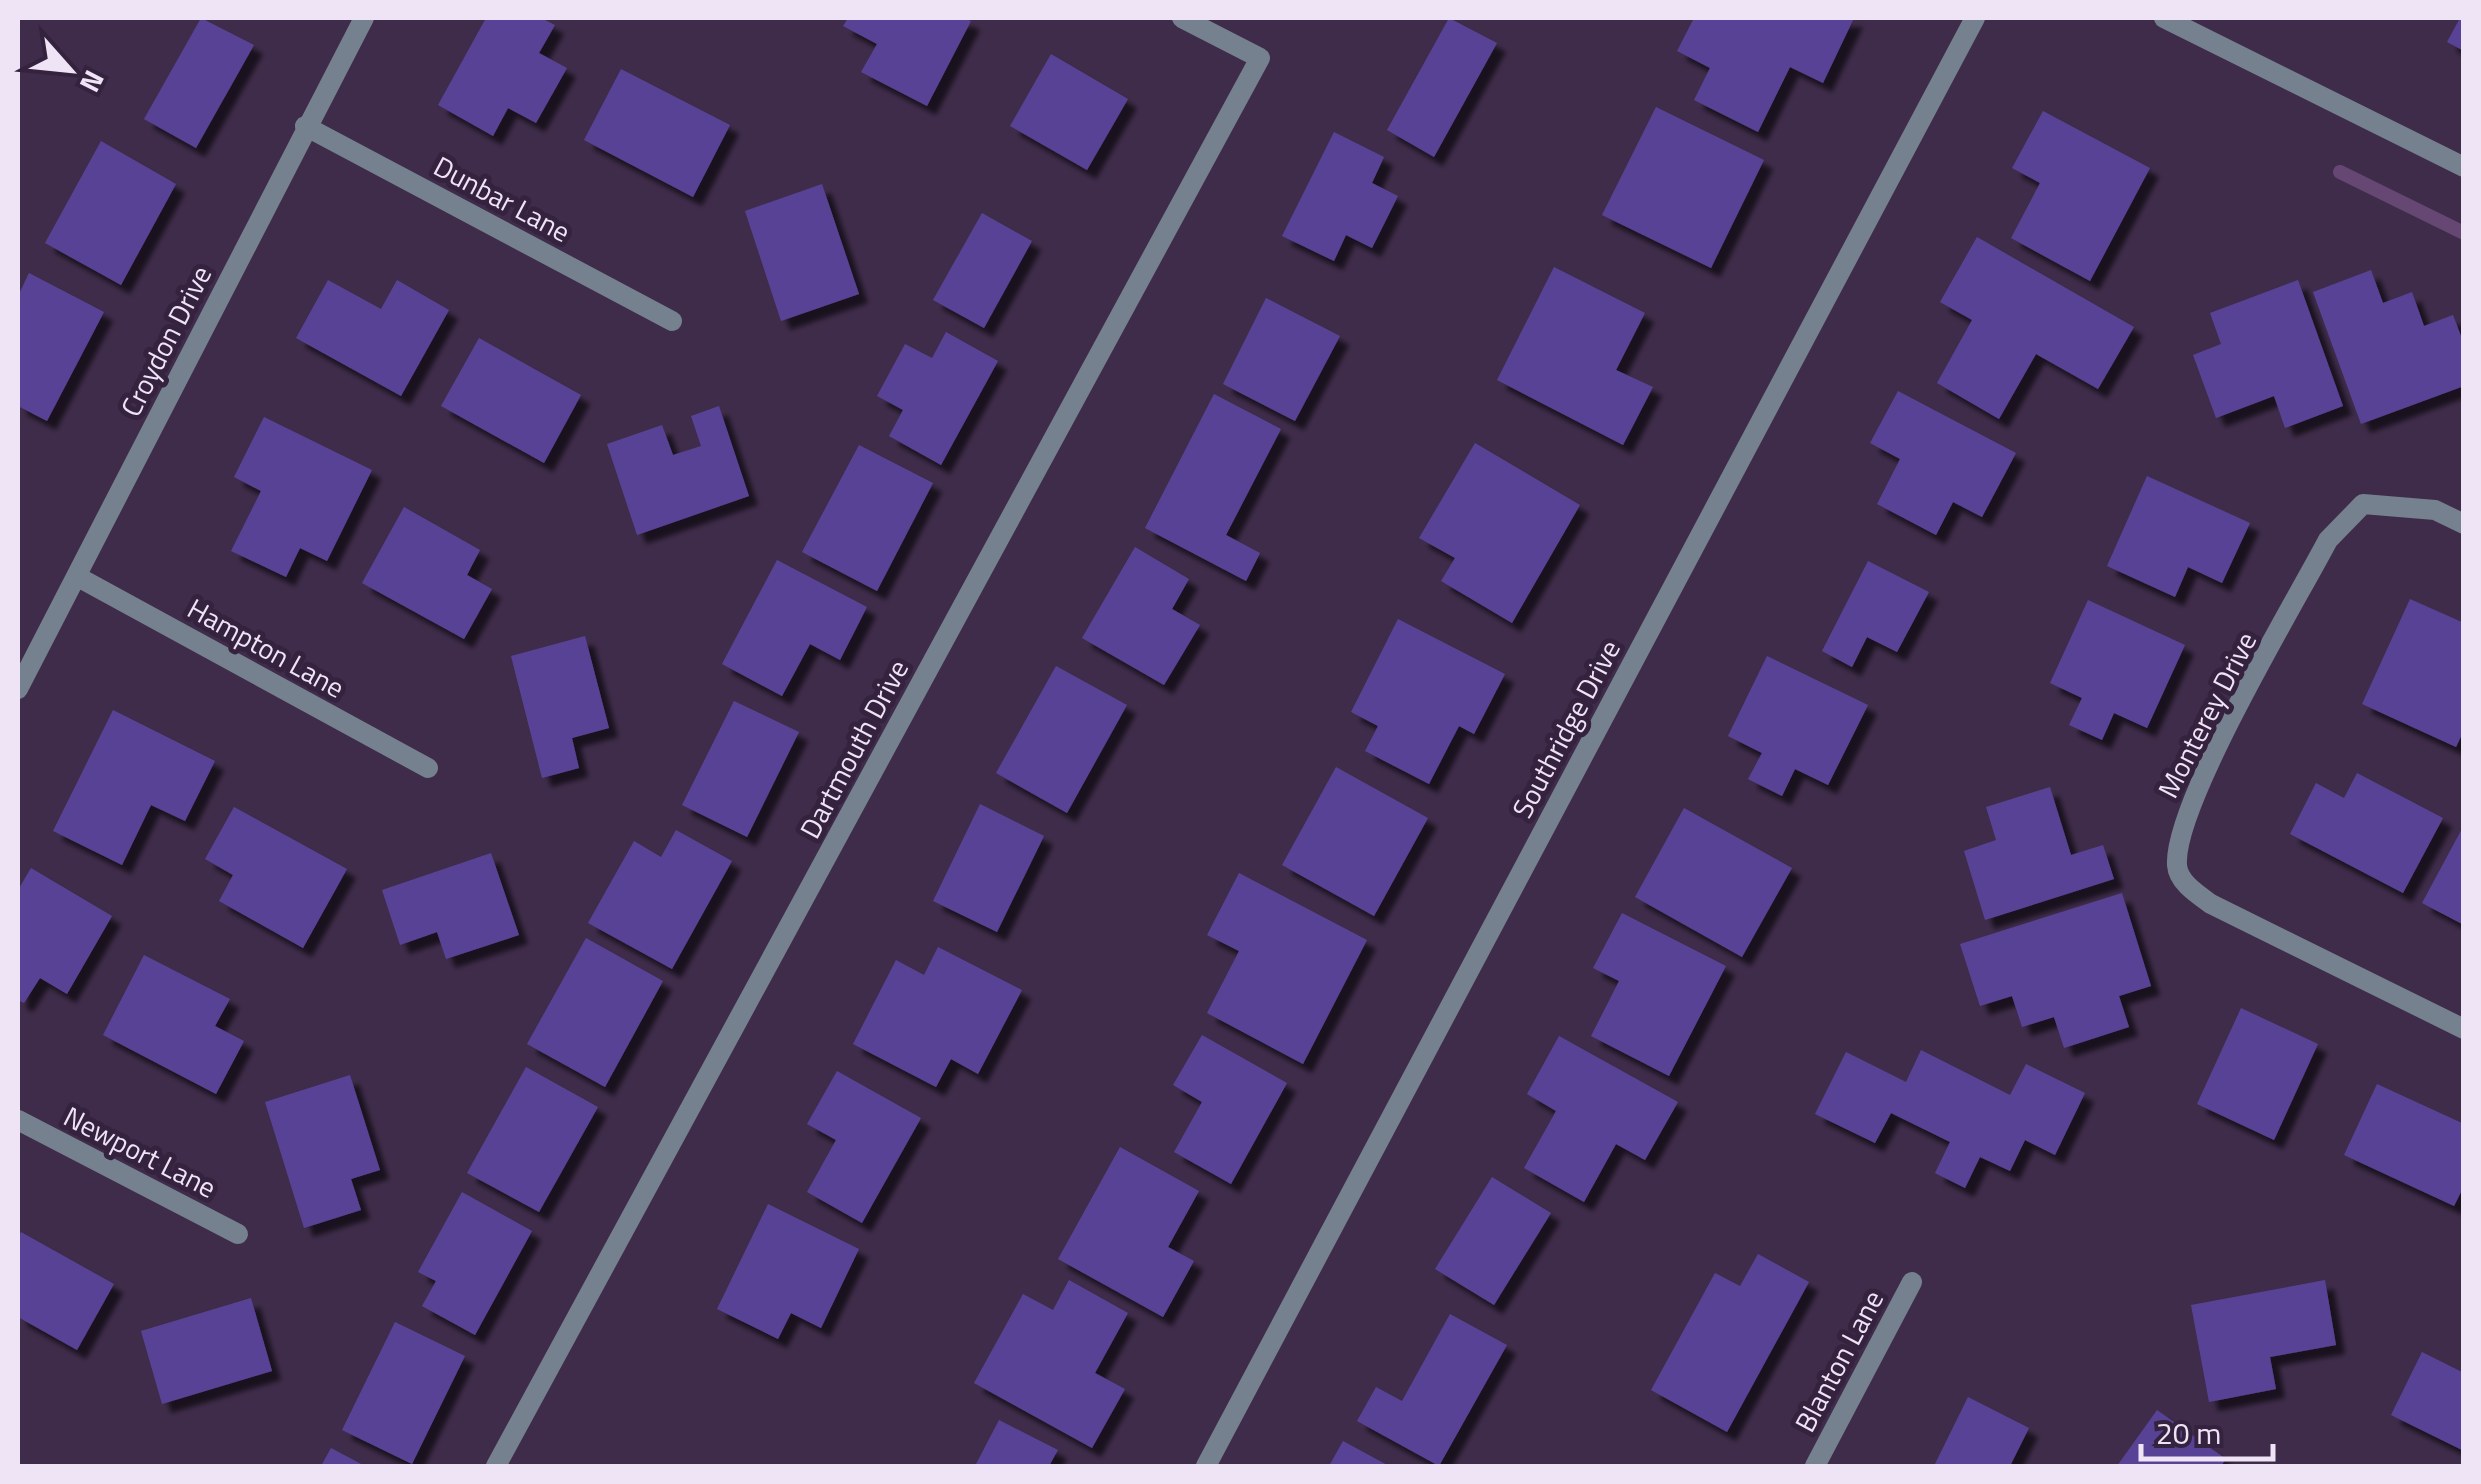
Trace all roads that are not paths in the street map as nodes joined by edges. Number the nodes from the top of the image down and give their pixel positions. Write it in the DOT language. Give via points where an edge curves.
graph roads {
  1 [pos="364,18"];
  2 [pos="1182,18"];
  3 [pos="1975,18"];
  4 [pos="2164,18"];
  5 [pos="306,126"];
  6 [pos="2464,167"];
  7 [pos="672,320"];
  8 [pos="2464,524"];
  9 [pos="78,577"];
  10 [pos="18,688"];
  11 [pos="428,768"];
  12 [pos="2464,1028"];
  13 [pos="18,1120"];
  14 [pos="238,1234"];
  15 [pos="1912,1282"];
  16 [pos="496,1466"];
  17 [pos="1206,1466"];
  18 [pos="1815,1466"];
  1 -- 5 [label="street, Croydon Drive"];
  2 -- 16 [label="street, Dartmouth Drive" via="1260,58"];
  3 -- 17 [label="street, Southridge Drive"];
  4 -- 6 [label="street"];
  5 -- 7 [label="street, Dunbar Lane"];
  5 -- 9 [label="street, Croydon Drive"];
  8 -- 12 [label="street, Monterey Drive" via="2434,510 2363,504 2328,540 2187,810 2177,867 2189,888 2211,904"];
  9 -- 10 [label="street, Croydon Drive"];
  9 -- 11 [label="street, Hampton Lane"];
  13 -- 14 [label="street, Newport Lane"];
  15 -- 18 [label="street, Blanton Lane"];
}
